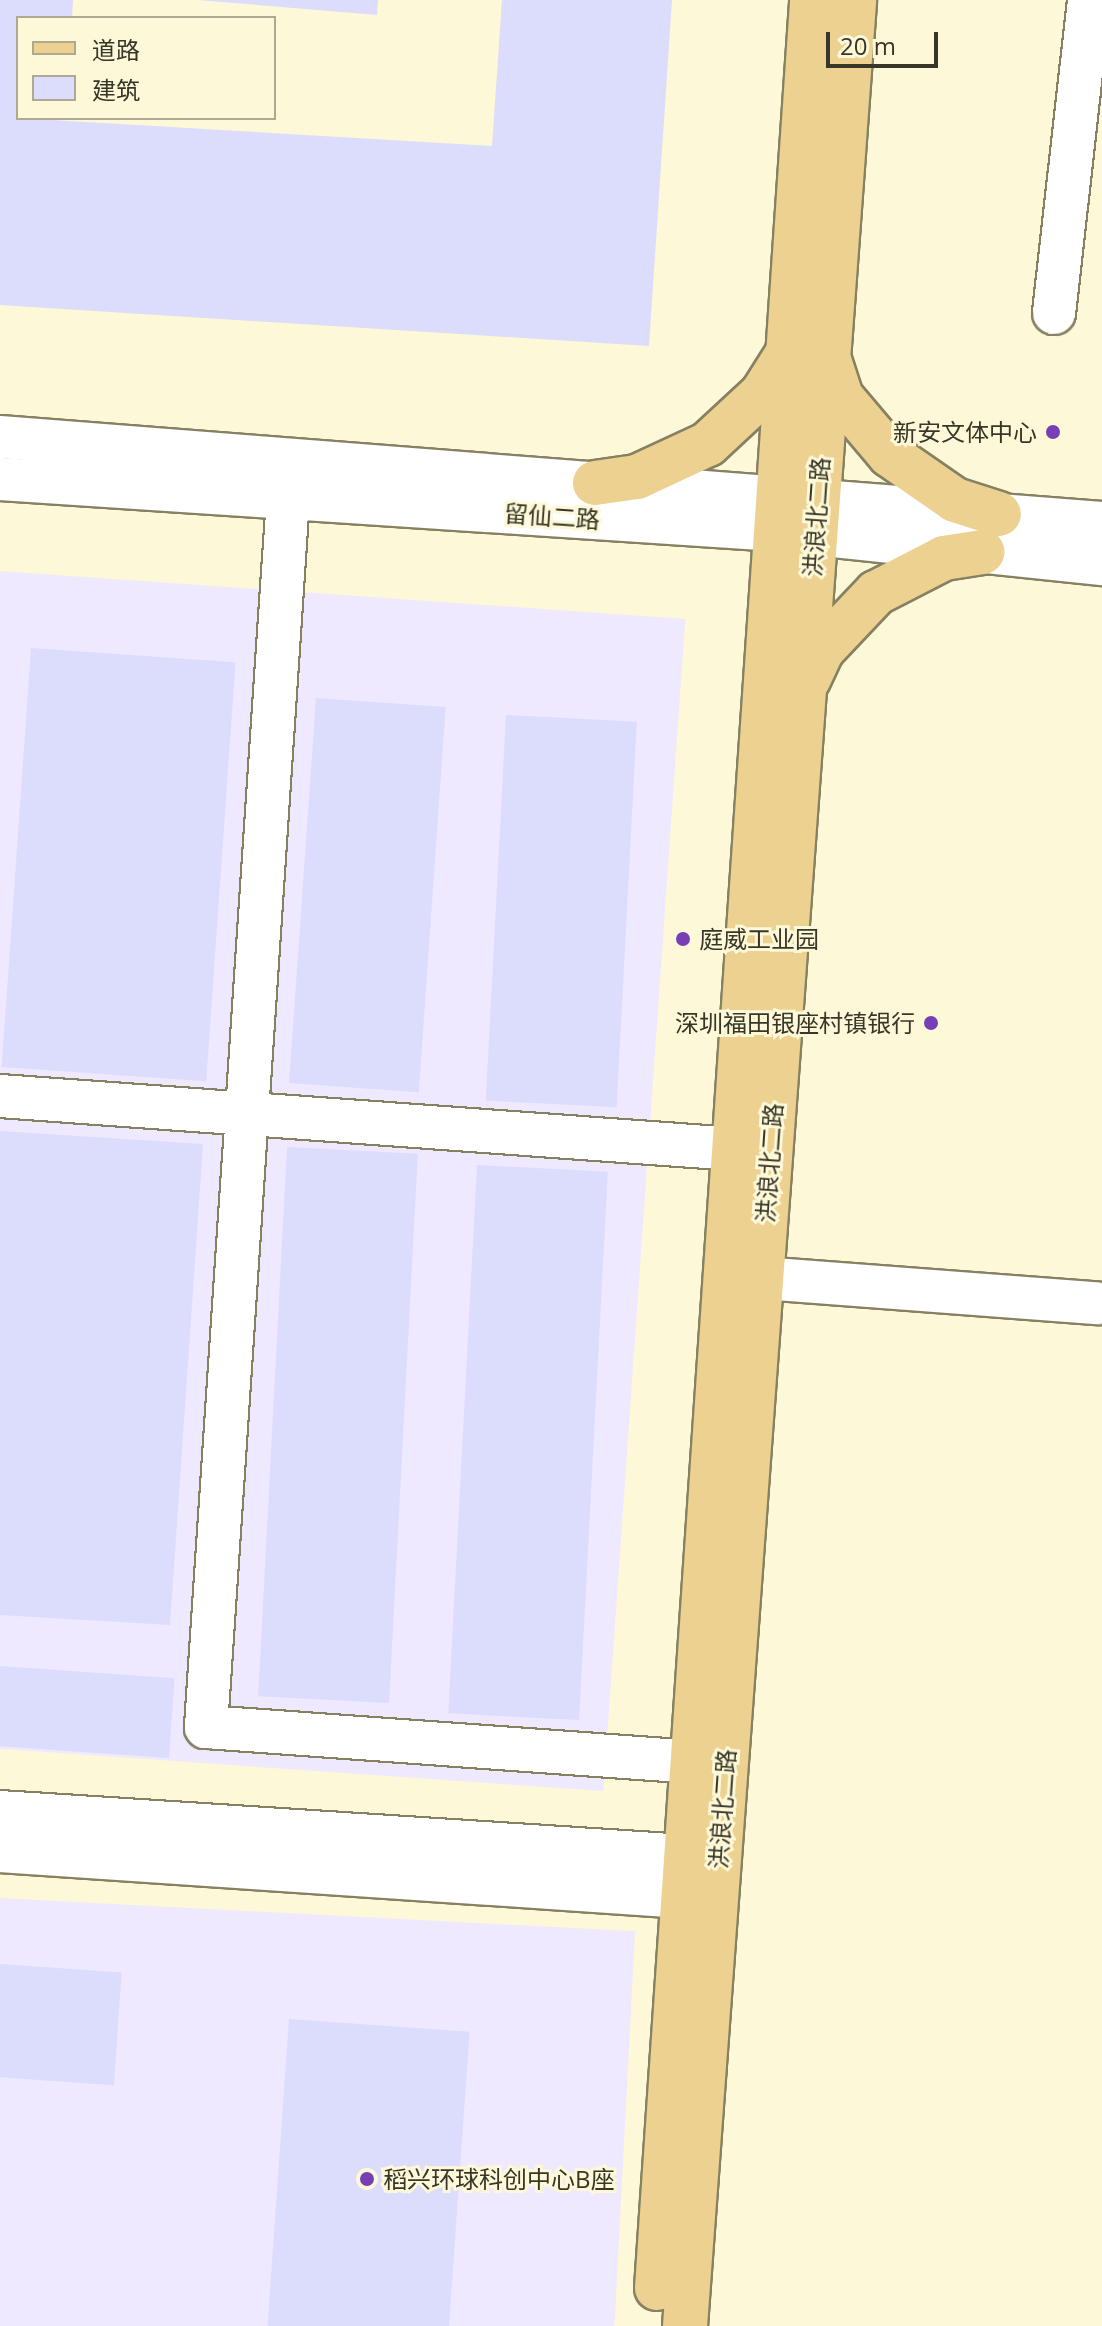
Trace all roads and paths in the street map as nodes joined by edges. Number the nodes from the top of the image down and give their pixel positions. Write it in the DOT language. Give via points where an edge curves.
graph roads {
  1 [pos="812,0"];
  2 [pos="854,0"];
  3 [pos="1089,0"];
  4 [pos="1054,313"];
  5 [pos="808,355"];
  6 [pos="0,437"];
  7 [pos="0,479"];
  8 [pos="595,483"];
  9 [pos="288,498"];
  10 [pos="797,515"];
  11 [pos="1102,523"];
  12 [pos="991,533"];
  13 [pos="1102,564"];
  14 [pos="804,689"];
  15 [pos="0,1096"];
  16 [pos="247,1114"];
  17 [pos="734,1149"];
  18 [pos="761,1278"];
  19 [pos="1097,1303"];
  20 [pos="692,1762"];
  21 [pos="0,1812"];
  22 [pos="0,1851"];
  23 [pos="695,1877"];
  24 [pos="654,2326"];
  25 [pos="685,2326"];
  1 -- 5 [label="main road, 洪浪北二路"];
  2 -- 5 [label="main road, 洪浪北二路"];
  3 -- 4 [label="street"];
  5 -- 8 [label="main road" via="708,444 637,477"];
  5 -- 10 [label="main road, 洪浪北二路"];
  5 -- 12 [label="main road" via="890,455 955,500"];
  6 -- 8 [label="street, 留仙二路"];
  7 -- 9 [label="street, 留仙二路"];
  8 -- 10 [label="street, 留仙二路"];
  9 -- 10 [label="street, 留仙二路"];
  9 -- 16 [label="street"];
  10 -- 12 [label="street, 留仙二路"];
  10 -- 14 [label="main road, 洪浪北二路"];
  10 -- 17 [label="main road, 洪浪北二路"];
  11 -- 12 [label="street, 留仙二路"];
  12 -- 13 [label="street, 留仙二路"];
  12 -- 14 [label="main road" via="876,593 822,650"];
  14 -- 18 [label="main road, 洪浪北二路"];
  15 -- 16 [label="street"];
  16 -- 17 [label="street"];
  16 -- 20 [label="street" via="206,1727"];
  17 -- 20 [label="main road, 洪浪北二路"];
  18 -- 19 [label="street"];
  18 -- 23 [label="main road, 洪浪北二路"];
  20 -- 23 [label="main road, 洪浪北二路"];
  21 -- 23 [label="street"];
  22 -- 23 [label="street"];
  23 -- 24 [label="main road, 洪浪北二路"];
  23 -- 25 [label="main road, 洪浪北二路"];
}
